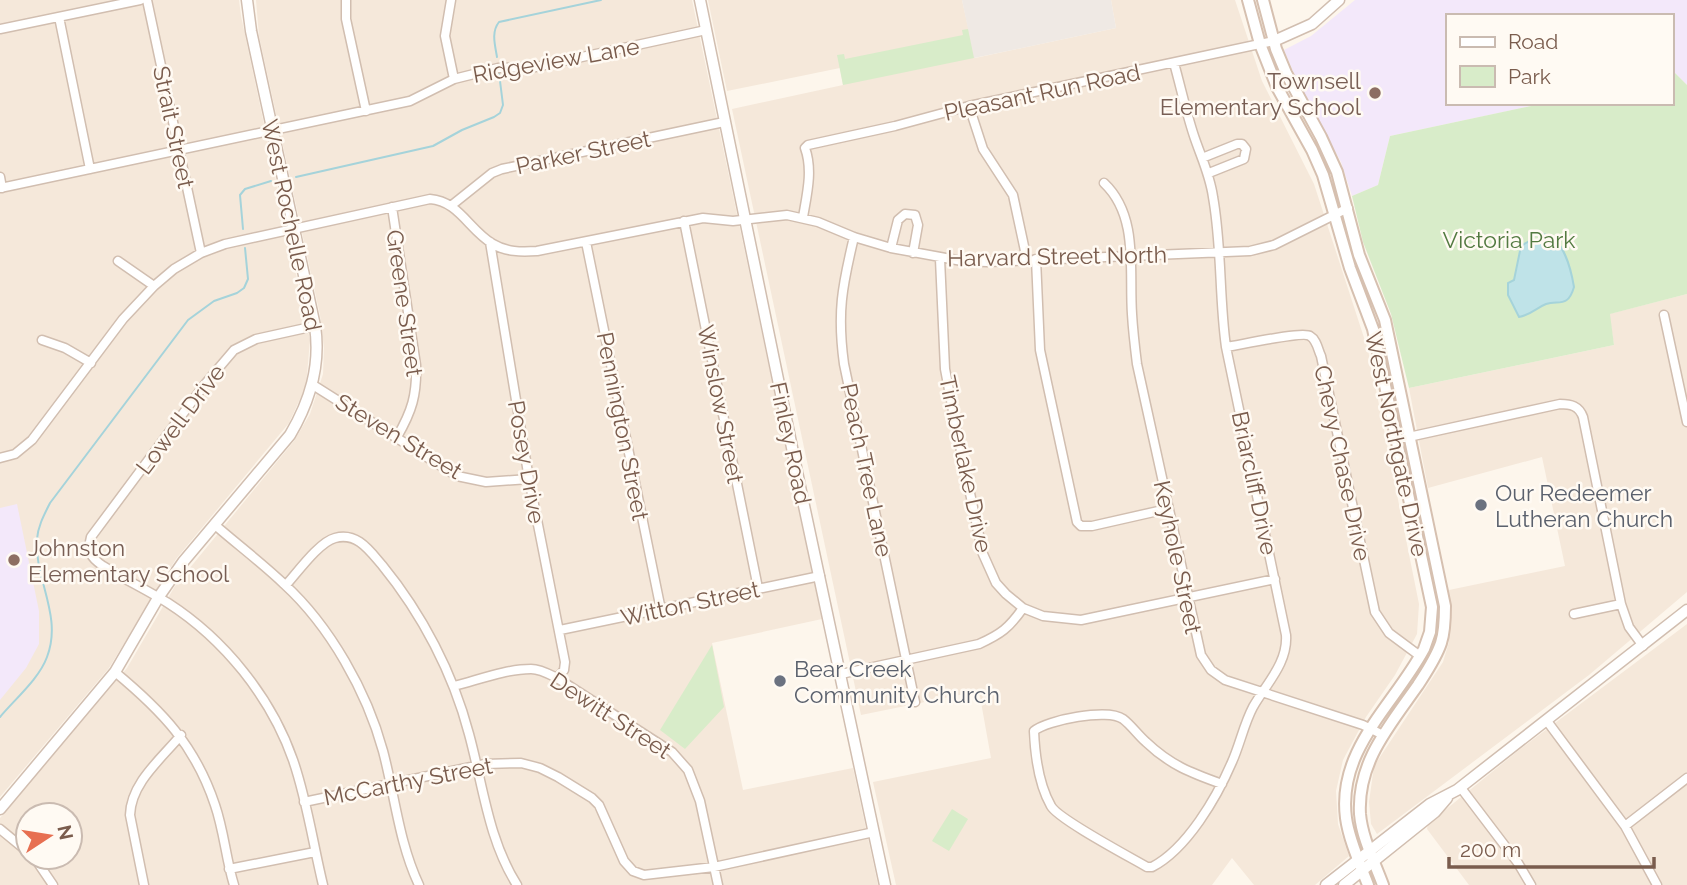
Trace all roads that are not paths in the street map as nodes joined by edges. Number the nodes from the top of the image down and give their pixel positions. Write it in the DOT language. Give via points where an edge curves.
graph roads {
  1 [pos="140,0"];
  2 [pos="147,0"];
  3 [pos="247,0"];
  4 [pos="346,0"];
  5 [pos="452,0"];
  6 [pos="700,0"];
  7 [pos="1248,0"];
  8 [pos="1263,0"];
  9 [pos="1339,0"];
  10 [pos="59,17"];
  11 [pos="0,29"];
  12 [pos="706,30"];
  13 [pos="1274,41"];
  14 [pos="1260,44"];
  15 [pos="1174,64"];
  16 [pos="454,79"];
  17 [pos="969,106"];
  18 [pos="366,111"];
  19 [pos="724,122"];
  20 [pos="272,130"];
  21 [pos="178,150"];
  22 [pos="1202,158"];
  23 [pos="90,169"];
  24 [pos="1209,173"];
  25 [pos="0,177"];
  26 [pos="1104,183"];
  27 [pos="1,188"];
  28 [pos="452,205"];
  29 [pos="392,207"];
  30 [pos="1348,208"];
  31 [pos="1335,214"];
  32 [pos="803,217"];
  33 [pos="745,220"];
  34 [pos="684,221"];
  35 [pos="294,228"];
  36 [pos="854,237"];
  37 [pos="490,242"];
  38 [pos="586,242"];
  39 [pos="891,248"];
  40 [pos="201,253"];
  41 [pos="913,253"];
  42 [pos="1219,254"];
  43 [pos="1130,257"];
  44 [pos="940,258"];
  45 [pos="1032,260"];
  46 [pos="118,261"];
  47 [pos="154,285"];
  48 [pos="1664,315"];
  49 [pos="315,326"];
  50 [pos="42,340"];
  51 [pos="1226,347"];
  52 [pos="91,363"];
  53 [pos="313,384"];
  54 [pos="1687,422"];
  55 [pos="1410,436"];
  56 [pos="397,437"];
  57 [pos="1397,439"];
  58 [pos="0,458"];
  59 [pos="529,479"];
  60 [pos="1167,509"];
  61 [pos="215,525"];
  62 [pos="1440,575"];
  63 [pos="820,576"];
  64 [pos="1427,578"];
  65 [pos="1275,579"];
  66 [pos="286,585"];
  67 [pos="758,588"];
  68 [pos="1187,597"];
  69 [pos="158,598"];
  70 [pos="1621,604"];
  71 [pos="1023,608"];
  72 [pos="661,610"];
  73 [pos="1687,610"];
  74 [pos="1574,614"];
  75 [pos="560,630"];
  76 [pos="1643,646"];
  77 [pos="1420,656"];
  78 [pos="906,660"];
  79 [pos="115,672"];
  80 [pos="841,674"];
  81 [pos="557,678"];
  82 [pos="454,686"];
  83 [pos="1263,693"];
  84 [pos="915,702"];
  85 [pos="1547,721"];
  86 [pos="1371,728"];
  87 [pos="181,735"];
  88 [pos="1383,735"];
  89 [pos="477,765"];
  90 [pos="1687,778"];
  91 [pos="391,784"];
  92 [pos="1222,784"];
  93 [pos="1461,788"];
  94 [pos="1450,795"];
  95 [pos="304,802"];
  96 [pos="0,809"];
  97 [pos="1625,826"];
  98 [pos="0,829"];
  99 [pos="874,832"];
  100 [pos="14,840"];
  101 [pos="1370,850"];
  102 [pos="315,852"];
  103 [pos="1358,859"];
  104 [pos="1374,862"];
  105 [pos="714,867"];
  106 [pos="229,869"];
  107 [pos="1362,871"];
  108 [pos="144,885"];
  109 [pos="234,885"];
  110 [pos="323,885"];
  111 [pos="419,885"];
  112 [pos="517,885"];
  113 [pos="718,885"];
  114 [pos="885,885"];
  115 [pos="1326,885"];
  116 [pos="1344,885"];
  117 [pos="1368,885"];
  118 [pos="1383,885"];
  119 [pos="1531,885"];
  120 [pos="1657,885"];
  1 -- 10 [label="street"];
  2 -- 21 [label="street, Strait Street"];
  3 -- 20 [label="street, West Rochelle Road"];
  4 -- 18 [label="street"];
  5 -- 16 [label="street" via="445,36"];
  6 -- 12 [label="street, Finley Road"];
  7 -- 14 [label="main road, West Northgate Drive"];
  8 -- 13 [label="main road, West Northgate Drive"];
  9 -- 13 [label="street, Pleasant Run Road" via="1312,24"];
  10 -- 11 [label="street"];
  10 -- 23 [label="street"];
  12 -- 16 [label="street, Ridgeview Lane" via="536,67 498,68"];
  12 -- 19 [label="street, Finley Road"];
  13 -- 14 [label="street, Pleasant Run Road"];
  13 -- 30 [label="main road, West Northgate Drive" via="1332,160"];
  14 -- 15 [label="street, Pleasant Run Road"];
  14 -- 31 [label="main road, West Northgate Drive" via="1312,150"];
  15 -- 17 [label="street, Pleasant Run Road"];
  15 -- 22 [label="street, Briarcliff Drive"];
  16 -- 18 [label="street, Ridgeview Lane" via="410,102"];
  17 -- 32 [label="street, Pleasant Run Road" via="808,145"];
  17 -- 45 [label="street" via="983,149 1013,195"];
  18 -- 20 [label="street, Ridgeview Lane"];
  19 -- 28 [label="street, Parker Street" via="502,169"];
  19 -- 33 [label="street, Finley Road"];
  20 -- 21 [label="street, Ridgeview Lane"];
  20 -- 35 [label="street, West Rochelle Road"];
  21 -- 23 [label="street, Ridgeview Lane"];
  21 -- 40 [label="street, Strait Street"];
  22 -- 24 [label="street, Briarcliff Drive"];
  22 -- 24 [label="street" via="1237,144 1246,149 1244,159"];
  23 -- 27 [label="street, Ridgeview Lane"];
  24 -- 42 [label="street, Briarcliff Drive"];
  25 -- 27 [label="street"];
  26 -- 43 [label="street, Keyhole Street" via="1121,202"];
  28 -- 29 [label="street" via="430,199"];
  28 -- 37 [label="street, Harvard Street North"];
  29 -- 35 [label="street"];
  29 -- 56 [label="street, Greene Street" via="416,365 413,407"];
  30 -- 31 [label="street, Harvard Street North"];
  30 -- 55 [label="main road, West Northgate Drive" via="1359,255 1385,320"];
  31 -- 42 [label="street, Harvard Street North" via="1274,246"];
  31 -- 57 [label="main road, West Northgate Drive" via="1375,338"];
  32 -- 33 [label="street, Harvard Street North"];
  32 -- 36 [label="street, Harvard Street North"];
  33 -- 34 [label="street, Harvard Street North"];
  33 -- 63 [label="street, Finley Road"];
  34 -- 38 [label="street, Harvard Street North"];
  34 -- 67 [label="street, Winslow Street"];
  35 -- 40 [label="street"];
  35 -- 49 [label="street, West Rochelle Road"];
  36 -- 39 [label="street, Harvard Street North"];
  36 -- 78 [label="street, Peach Tree Lane" via="841,293 839,330"];
  37 -- 38 [label="street, Harvard Street North" via="522,252"];
  37 -- 59 [label="street, Posey Drive"];
  38 -- 72 [label="street, Pennington Street"];
  39 -- 41 [label="street, Harvard Street North"];
  39 -- 41 [label="street" via="898,220 905,214 915,215 918,225"];
  40 -- 47 [label="street"];
  41 -- 44 [label="street, Harvard Street North"];
  42 -- 43 [label="street, Harvard Street North"];
  42 -- 51 [label="street, Briarcliff Drive"];
  43 -- 45 [label="street, Harvard Street North"];
  43 -- 60 [label="street, Keyhole Street" via="1137,364"];
  44 -- 45 [label="street, Harvard Street North"];
  44 -- 71 [label="street, Timberlake Drive" via="945,369 983,554 996,583"];
  45 -- 60 [label="street" via="1040,350 1077,522 1092,526"];
  46 -- 47 [label="street"];
  47 -- 52 [label="street"];
  48 -- 54 [label="street"];
  49 -- 53 [label="street, West Rochelle Road"];
  49 -- 69 [label="street, Lowell Drive" via="244,343 228,357 90,537 93,559"];
  50 -- 52 [label="street"];
  51 -- 65 [label="street, Briarcliff Drive"];
  51 -- 77 [label="street, Chevy Chase Drive" via="1298,334 1313,338 1321,356 1375,612 1389,633"];
  52 -- 58 [label="street" via="32,440 15,454"];
  53 -- 56 [label="street, Steven Street"];
  53 -- 61 [label="street, West Rochelle Road" via="290,435"];
  55 -- 57 [label="street"];
  55 -- 62 [label="main road, West Northgate Drive"];
  55 -- 70 [label="street" via="1560,404 1578,408"];
  56 -- 59 [label="street, Steven Street" via="457,476 486,482"];
  57 -- 64 [label="main road, West Northgate Drive"];
  59 -- 75 [label="street, Posey Drive"];
  60 -- 68 [label="street, Keyhole Street"];
  61 -- 66 [label="street"];
  61 -- 69 [label="street, West Rochelle Road"];
  62 -- 64 [label="main road"];
  62 -- 88 [label="main road, West Northgate Drive" via="1445,606 1440,645"];
  63 -- 67 [label="street, Witton Street"];
  63 -- 80 [label="street, Finley Road"];
  64 -- 77 [label="main road, West Northgate Drive" via="1432,619"];
  65 -- 68 [label="street, Timberlake Drive"];
  65 -- 83 [label="street, Briarcliff Drive" via="1287,645"];
  66 -- 82 [label="street" via="326,541 354,538 364,544 398,585"];
  66 -- 91 [label="street" via="327,635 362,692"];
  67 -- 72 [label="street, Witton Street"];
  68 -- 71 [label="street, Timberlake Drive" via="1081,620 1057,619"];
  68 -- 83 [label="street, Keyhole Street" via="1205,664 1217,677"];
  69 -- 79 [label="street, West Rochelle Road"];
  69 -- 95 [label="street" via="215,642 254,685 288,746"];
  70 -- 74 [label="street"];
  70 -- 76 [label="street" via="1629,627"];
  71 -- 78 [label="street" via="1000,635"];
  72 -- 75 [label="street, Witton Street"];
  73 -- 76 [label="street"];
  75 -- 81 [label="street, Posey Drive" via="565,662"];
  76 -- 85 [label="street"];
  77 -- 86 [label="main road, West Northgate Drive"];
  78 -- 80 [label="street"];
  78 -- 84 [label="street, Peach Tree Lane"];
  79 -- 87 [label="street"];
  79 -- 96 [label="street, West Rochelle Road"];
  80 -- 99 [label="street, Finley Road"];
  81 -- 82 [label="street, Dewitt Street" via="530,669"];
  81 -- 105 [label="street, Dewitt Street" via="680,760 700,801"];
  82 -- 89 [label="street"];
  83 -- 86 [label="street, Keyhole Street"];
  83 -- 92 [label="street, Briarcliff Drive" via="1252,708"];
  85 -- 93 [label="street"];
  85 -- 97 [label="street"];
  86 -- 88 [label="street, Keyhole Street"];
  86 -- 103 [label="main road, West Northgate Drive" via="1346,779 1346,816"];
  87 -- 106 [label="street" via="215,805"];
  87 -- 108 [label="street" via="139,785 130,806"];
  88 -- 101 [label="main road, West Northgate Drive" via="1367,763 1360,791"];
  89 -- 91 [label="street, McCarthy Street"];
  89 -- 105 [label="street, McCarthy Street" via="513,762 540,768 592,798 633,871 652,875"];
  89 -- 112 [label="street" via="498,847"];
  90 -- 97 [label="street"];
  91 -- 95 [label="street, McCarthy Street"];
  91 -- 111 [label="street"];
  92 -- 92 [label="street, Briarcliff Drive" via="1176,767 1121,717 1101,714 1046,723 1034,732 1044,790 1056,812 1147,867 1177,848"];
  93 -- 94 [label="street"];
  93 -- 119 [label="street"];
  94 -- 101 [label="street" via="1430,804"];
  94 -- 104 [label="street"];
  95 -- 102 [label="street"];
  97 -- 120 [label="street"];
  98 -- 100 [label="street"];
  99 -- 105 [label="street, McCarthy Street"];
  99 -- 114 [label="street, Finley Road"];
  101 -- 103 [label="street"];
  101 -- 104 [label="main road, West Northgate Drive"];
  102 -- 106 [label="street"];
  102 -- 110 [label="street"];
  103 -- 107 [label="main road, West Northgate Drive"];
  103 -- 115 [label="street"];
  104 -- 107 [label="street"];
  104 -- 118 [label="main road, West Northgate Drive"];
  105 -- 113 [label="street, Dewitt Street"];
  106 -- 109 [label="street"];
  107 -- 116 [label="street"];
  107 -- 117 [label="main road, West Northgate Drive"];
}
